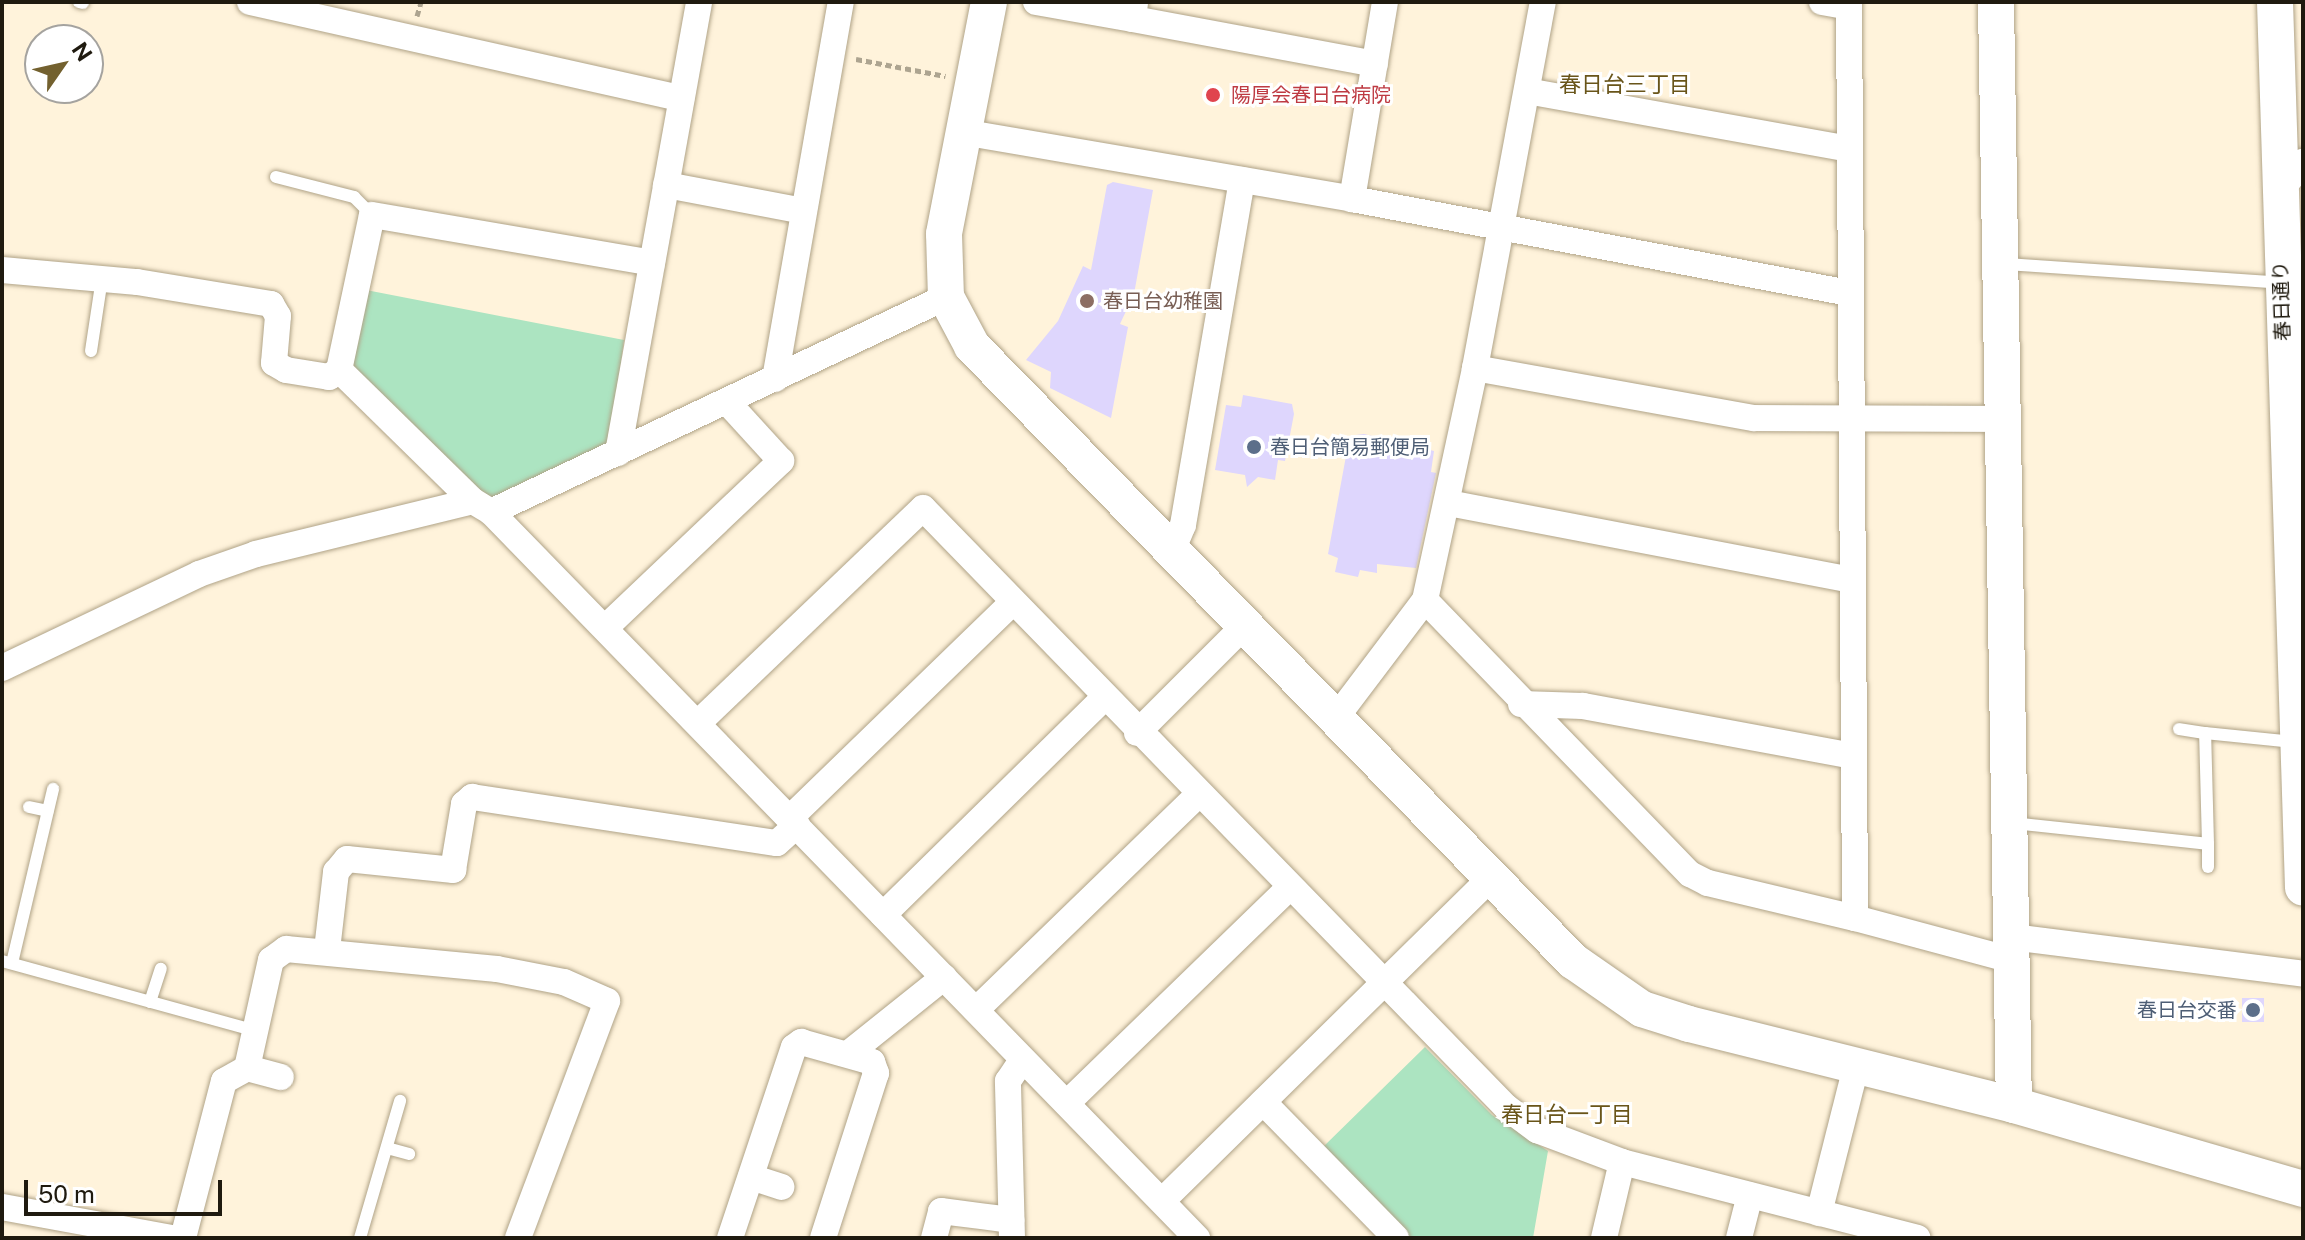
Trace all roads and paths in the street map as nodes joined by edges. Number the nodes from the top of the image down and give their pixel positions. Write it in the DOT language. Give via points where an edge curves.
graph roads {
  1 [pos="250,2"];
  2 [pos="699,2"];
  3 [pos="841,2"];
  4 [pos="989,2"];
  5 [pos="1036,2"];
  6 [pos="1385,2"];
  7 [pos="1543,2"];
  8 [pos="1822,2"];
  9 [pos="1996,2"];
  10 [pos="2275,2"];
  11 [pos="1849,4"];
  12 [pos="1134,10"];
  13 [pos="832,54"];
  14 [pos="1375,64"];
  15 [pos="973,81"];
  16 [pos="1527,91"];
  17 [pos="681,98"];
  18 [pos="962,132"];
  19 [pos="1848,149"];
  20 [pos="2303,162"];
  21 [pos="276,177"];
  22 [pos="1242,180"];
  23 [pos="666,185"];
  24 [pos="2278,194"];
  25 [pos="1352,199"];
  26 [pos="803,211"];
  27 [pos="372,215"];
  28 [pos="1500,228"];
  29 [pos="652,263"];
  30 [pos="2001,264"];
  31 [pos="2,270"];
  32 [pos="102,278"];
  33 [pos="2282,283"];
  34 [pos="1849,293"];
  35 [pos="946,297"];
  36 [pos="91,351"];
  37 [pos="1475,368"];
  38 [pos="339,370"];
  39 [pos="775,379"];
  40 [pos="728,403"];
  41 [pos="2004,419"];
  42 [pos="1851,420"];
  43 [pos="618,453"];
  44 [pos="1448,503"];
  45 [pos="482,506"];
  46 [pos="1172,551"];
  47 [pos="1851,580"];
  48 [pos="1425,600"];
  49 [pos="1012,603"];
  50 [pos="1244,626"];
  51 [pos="605,628"];
  52 [pos="2,668"];
  53 [pos="1104,698"];
  54 [pos="1521,704"];
  55 [pos="1335,719"];
  56 [pos="698,723"];
  57 [pos="2179,729"];
  58 [pos="1137,733"];
  59 [pos="2205,733"];
  60 [pos="2298,742"];
  61 [pos="1852,756"];
  62 [pos="53,789"];
  63 [pos="1198,795"];
  64 [pos="2302,796"];
  65 [pos="29,807"];
  66 [pos="48,811"];
  67 [pos="794,822"];
  68 [pos="2010,822"];
  69 [pos="2208,844"];
  70 [pos="2208,867"];
  71 [pos="1491,878"];
  72 [pos="1290,887"];
  73 [pos="2303,888"];
  74 [pos="883,915"];
  75 [pos="1855,918"];
  76 [pos="2012,949"];
  77 [pos="327,950"];
  78 [pos="7,962"];
  79 [pos="161,969"];
  80 [pos="2303,974"];
  81 [pos="944,977"];
  82 [pos="1383,984"];
  83 [pos="150,1002"];
  84 [pos="976,1010"];
  85 [pos="253,1030"];
  86 [pos="848,1054"];
  87 [pos="1022,1060"];
  88 [pos="1856,1067"];
  89 [pos="247,1068"];
  90 [pos="281,1077"];
  91 [pos="400,1101"];
  92 [pos="1263,1102"];
  93 [pos="1067,1103"];
  94 [pos="2014,1105"];
  95 [pos="387,1148"];
  96 [pos="409,1154"];
  97 [pos="1622,1162"];
  98 [pos="751,1177"];
  99 [pos="781,1187"];
  100 [pos="2303,1189"];
  101 [pos="1750,1195"];
  102 [pos="1162,1201"];
  103 [pos="2,1207"];
  104 [pos="1819,1213"];
  105 [pos="1012,1229"];
  106 [pos="1880,1233"];
  107 [pos="171,1238"];
  108 [pos="183,1238"];
  109 [pos="360,1238"];
  110 [pos="518,1238"];
  111 [pos="730,1238"];
  112 [pos="823,1238"];
  113 [pos="934,1238"];
  114 [pos="1197,1238"];
  115 [pos="1396,1238"];
  116 [pos="1604,1238"];
  117 [pos="1739,1238"];
  118 [pos="1917,1238"];
  1 -- 17 [label="street"];
  2 -- 17 [label="street"];
  3 -- 13 [label="street"];
  4 -- 15 [label="street"];
  5 -- 12 [label="street"];
  6 -- 14 [label="street"];
  7 -- 16 [label="street"];
  8 -- 11 [label="street"];
  9 -- 30 [label="street"];
  10 -- 24 [label="street, 春日通り"];
  11 -- 19 [label="street"];
  12 -- 14 [label="street"];
  13 -- 15 [label="path"];
  13 -- 26 [label="street"];
  14 -- 25 [label="street"];
  15 -- 18 [label="street"];
  16 -- 19 [label="street"];
  16 -- 28 [label="street"];
  17 -- 23 [label="street"];
  18 -- 22 [label="street"];
  18 -- 35 [label="street" via="944,234"];
  19 -- 34 [label="street"];
  20 -- 24 [label="street"];
  21 -- 27 [label="lane" via="354,197"];
  22 -- 25 [label="street"];
  22 -- 46 [label="street" via="1183,525"];
  23 -- 26 [label="street"];
  23 -- 29 [label="street"];
  24 -- 33 [label="street, 春日通り"];
  25 -- 28 [label="street"];
  26 -- 39 [label="street"];
  27 -- 29 [label="street"];
  27 -- 38 [label="street"];
  28 -- 34 [label="street"];
  28 -- 37 [label="street"];
  29 -- 43 [label="street"];
  30 -- 33 [label="lane"];
  30 -- 41 [label="street"];
  31 -- 32 [label="street"];
  32 -- 36 [label="lane"];
  32 -- 38 [label="street" via="271,304 278,316 274,363 329,377"];
  33 -- 60 [label="street, 春日通り"];
  34 -- 42 [label="street"];
  35 -- 39 [label="street"];
  35 -- 46 [label="street" via="972,346"];
  37 -- 42 [label="street" via="1754,418"];
  37 -- 44 [label="street"];
  38 -- 45 [label="street"];
  39 -- 40 [label="street"];
  40 -- 43 [label="street"];
  40 -- 51 [label="street" via="781,461"];
  41 -- 42 [label="street"];
  41 -- 68 [label="street"];
  42 -- 47 [label="street"];
  43 -- 45 [label="street"];
  44 -- 47 [label="street"];
  44 -- 48 [label="street"];
  45 -- 51 [label="street"];
  45 -- 52 [label="street" via="228,564"];
  46 -- 50 [label="street"];
  47 -- 61 [label="street"];
  48 -- 54 [label="street"];
  48 -- 55 [label="street"];
  49 -- 53 [label="street"];
  49 -- 56 [label="street" via="923,508"];
  49 -- 67 [label="street"];
  50 -- 55 [label="street"];
  50 -- 58 [label="street"];
  51 -- 56 [label="street"];
  53 -- 58 [label="street"];
  53 -- 74 [label="street"];
  54 -- 61 [label="street" via="1583,706"];
  54 -- 75 [label="street" via="1690,874 1708,883"];
  55 -- 71 [label="street"];
  56 -- 67 [label="street"];
  57 -- 59 [label="lane"];
  58 -- 63 [label="street"];
  59 -- 60 [label="lane"];
  59 -- 69 [label="lane"];
  60 -- 64 [label="street, 春日通り"];
  61 -- 75 [label="street"];
  62 -- 66 [label="lane"];
  63 -- 72 [label="street"];
  63 -- 84 [label="street"];
  64 -- 73 [label="street, 春日通り"];
  65 -- 66 [label="lane"];
  66 -- 78 [label="lane"];
  67 -- 74 [label="street"];
  67 -- 77 [label="street" via="777,843 557,816 472,797 464,804 453,870 347,859 336,872"];
  68 -- 69 [label="lane"];
  68 -- 76 [label="street"];
  69 -- 70 [label="lane"];
  71 -- 82 [label="street"];
  71 -- 88 [label="street" via="1573,961 1642,1009"];
  72 -- 82 [label="street"];
  72 -- 93 [label="street"];
  74 -- 81 [label="street"];
  75 -- 76 [label="street"];
  76 -- 80 [label="street"];
  76 -- 94 [label="street"];
  77 -- 85 [label="street" via="286,949 271,960"];
  77 -- 110 [label="street" via="496,979 564,982 617,1001"];
  78 -- 83 [label="lane"];
  79 -- 83 [label="lane"];
  81 -- 84 [label="street"];
  81 -- 86 [label="street"];
  82 -- 92 [label="street"];
  82 -- 97 [label="street" via="1516,1114 1575,1147"];
  83 -- 85 [label="lane"];
  84 -- 87 [label="street"];
  85 -- 89 [label="street"];
  86 -- 98 [label="street" via="801,1042 794,1047"];
  86 -- 112 [label="street" via="872,1062 876,1073"];
  87 -- 93 [label="street"];
  87 -- 105 [label="street" via="1008,1081"];
  88 -- 94 [label="street"];
  88 -- 104 [label="street"];
  89 -- 90 [label="street"];
  89 -- 108 [label="street" via="224,1081"];
  91 -- 95 [label="lane"];
  92 -- 102 [label="street"];
  92 -- 115 [label="street"];
  93 -- 102 [label="street"];
  94 -- 100 [label="street"];
  95 -- 96 [label="lane"];
  95 -- 109 [label="lane"];
  97 -- 101 [label="street"];
  97 -- 116 [label="street"];
  98 -- 99 [label="street"];
  98 -- 111 [label="street"];
  101 -- 104 [label="street"];
  101 -- 117 [label="street"];
  102 -- 114 [label="street"];
  103 -- 107 [label="street"];
  104 -- 106 [label="street"];
  105 -- 113 [label="street" via="941,1211"];
  106 -- 118 [label="street"];
}
